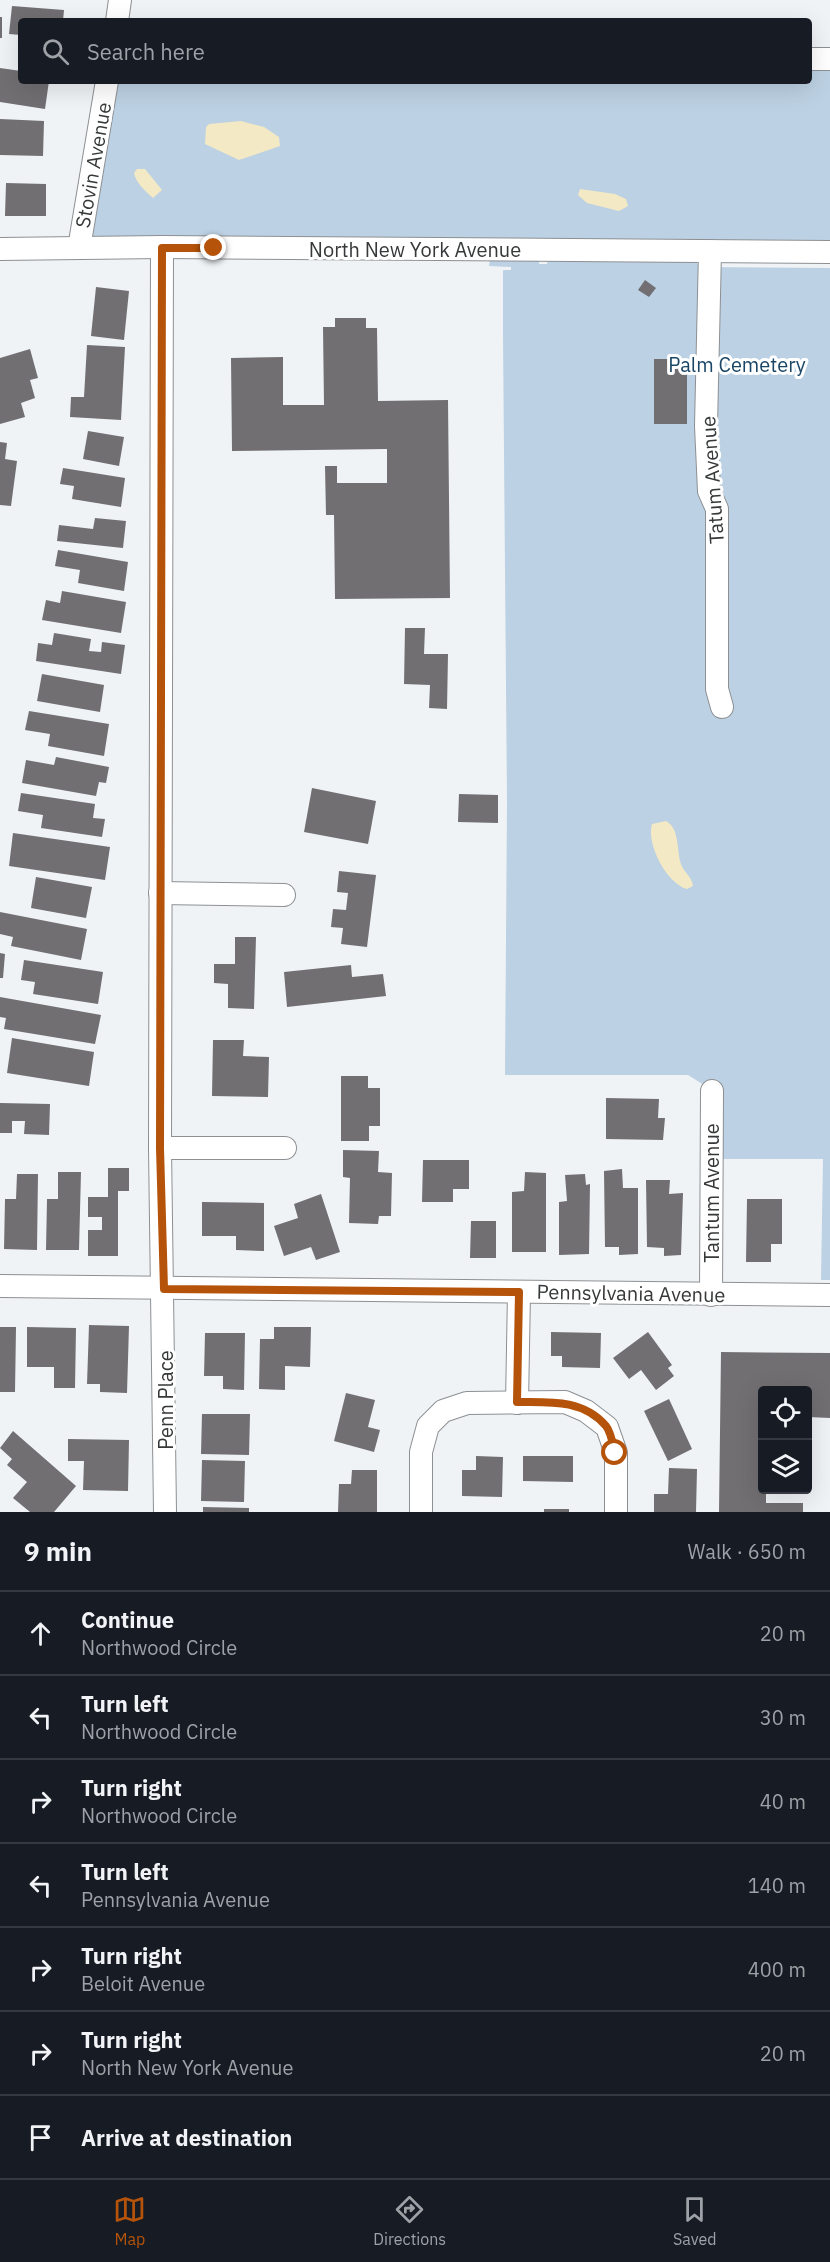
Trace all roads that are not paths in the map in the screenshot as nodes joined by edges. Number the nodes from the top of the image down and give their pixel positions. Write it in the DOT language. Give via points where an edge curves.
graph roads {
  1 [pos="120,0"];
  2 [pos="117,18"];
  3 [pos="812,59"];
  4 [pos="830,59"];
  5 [pos="106,84"];
  6 [pos="79,248"];
  7 [pos="162,248"];
  8 [pos="0,249"];
  9 [pos="710,251"];
  10 [pos="830,252"];
  11 [pos="722,707"];
  12 [pos="160,893"];
  13 [pos="284,895"];
  14 [pos="712,1092"];
  15 [pos="160,1148"];
  16 [pos="285,1148"];
  17 [pos="0,1286"];
  18 [pos="164,1289"];
  19 [pos="519,1292"];
  20 [pos="711,1295"];
  21 [pos="830,1295"];
  22 [pos="517,1402"];
  23 [pos="165,1512"];
  24 [pos="421,1512"];
  25 [pos="616,1512"];
  1 -- 2 [label="street"];
  3 -- 4 [label="street"];
  5 -- 6 [label="street, Stovin Avenue"];
  6 -- 7 [label="street, North New York Avenue"];
  6 -- 8 [label="street, North New York Avenue"];
  7 -- 9 [label="street, North New York Avenue"];
  7 -- 12 [label="street, Penn Place"];
  9 -- 10 [label="street, North New York Avenue"];
  9 -- 11 [label="street, Tatum Avenue" via="706,426 709,490 717,509 717,689"];
  12 -- 13 [label="street"];
  12 -- 15 [label="street, Penn Place"];
  14 -- 20 [label="street, Tantum Avenue"];
  15 -- 16 [label="street"];
  15 -- 18 [label="street, Penn Place"];
  17 -- 18 [label="street, Pennsylvania Avenue"];
  18 -- 19 [label="street, Pennsylvania Avenue"];
  18 -- 23 [label="street, Penn Place"];
  19 -- 20 [label="street, Pennsylvania Avenue"];
  19 -- 22 [label="street"];
  20 -- 21 [label="street, Pennsylvania Avenue"];
  22 -- 24 [label="street" via="467,1403 443,1411 428,1426 421,1452"];
  22 -- 25 [label="street" via="564,1402 586,1411 607,1427 615,1453"];
}
